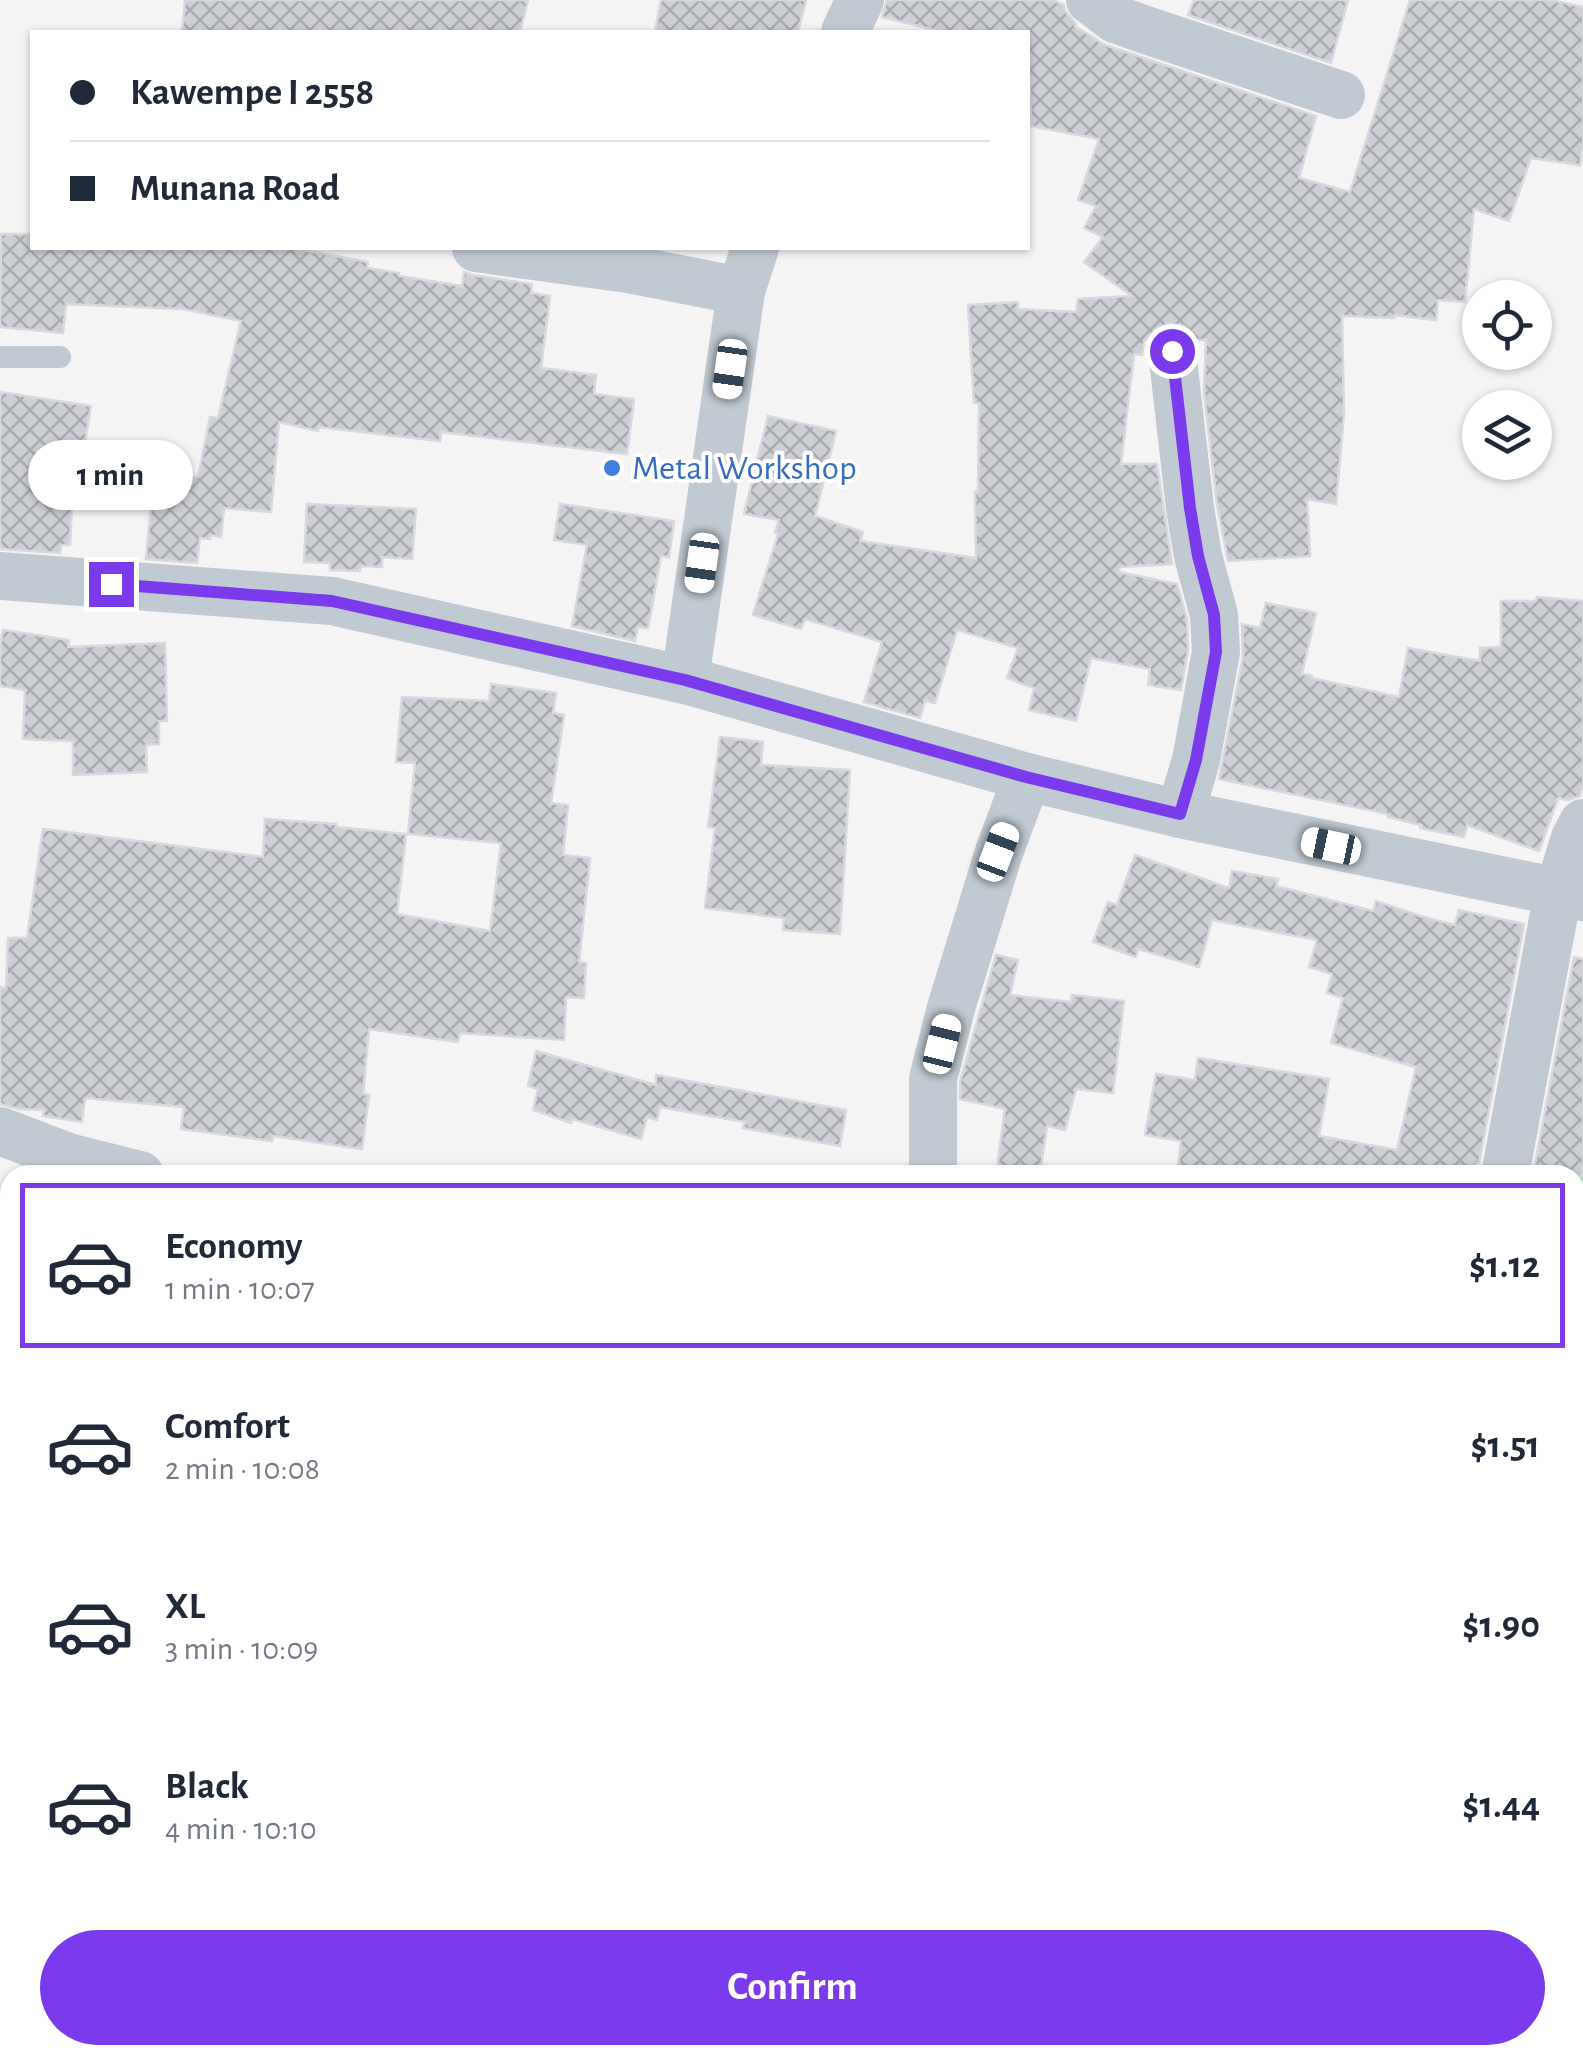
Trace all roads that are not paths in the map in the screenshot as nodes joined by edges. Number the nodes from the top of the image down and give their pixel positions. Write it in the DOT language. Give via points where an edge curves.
graph roads {
  1 [pos="860,0"];
  2 [pos="1090,0"];
  3 [pos="846,30"];
  4 [pos="1341,95"];
  5 [pos="490,250"];
  6 [pos="748,269"];
  7 [pos="1172,351"];
  8 [pos="0,357"];
  9 [pos="60,357"];
  10 [pos="0,576"];
  11 [pos="685,680"];
  12 [pos="1026,777"];
  13 [pos="1180,814"];
  14 [pos="1583,823"];
  15 [pos="1570,895"];
  16 [pos="0,1131"];
  17 [pos="102,1165"];
  18 [pos="933,1165"];
  19 [pos="1508,1165"];
  1 -- 3 [label="street"];
  2 -- 4 [label="street" via="1143,29"];
  5 -- 6 [label="street" via="628,269"];
  6 -- 11 [label="street"];
  7 -- 13 [label="street" via="1216,652"];
  8 -- 9 [label="lane"];
  10 -- 11 [label="street" via="332,601"];
  11 -- 12 [label="street"];
  12 -- 13 [label="street"];
  12 -- 18 [label="street" via="932,1079"];
  13 -- 15 [label="street"];
  14 -- 15 [label="street"];
  15 -- 19 [label="street"];
  16 -- 17 [label="street"];
}
